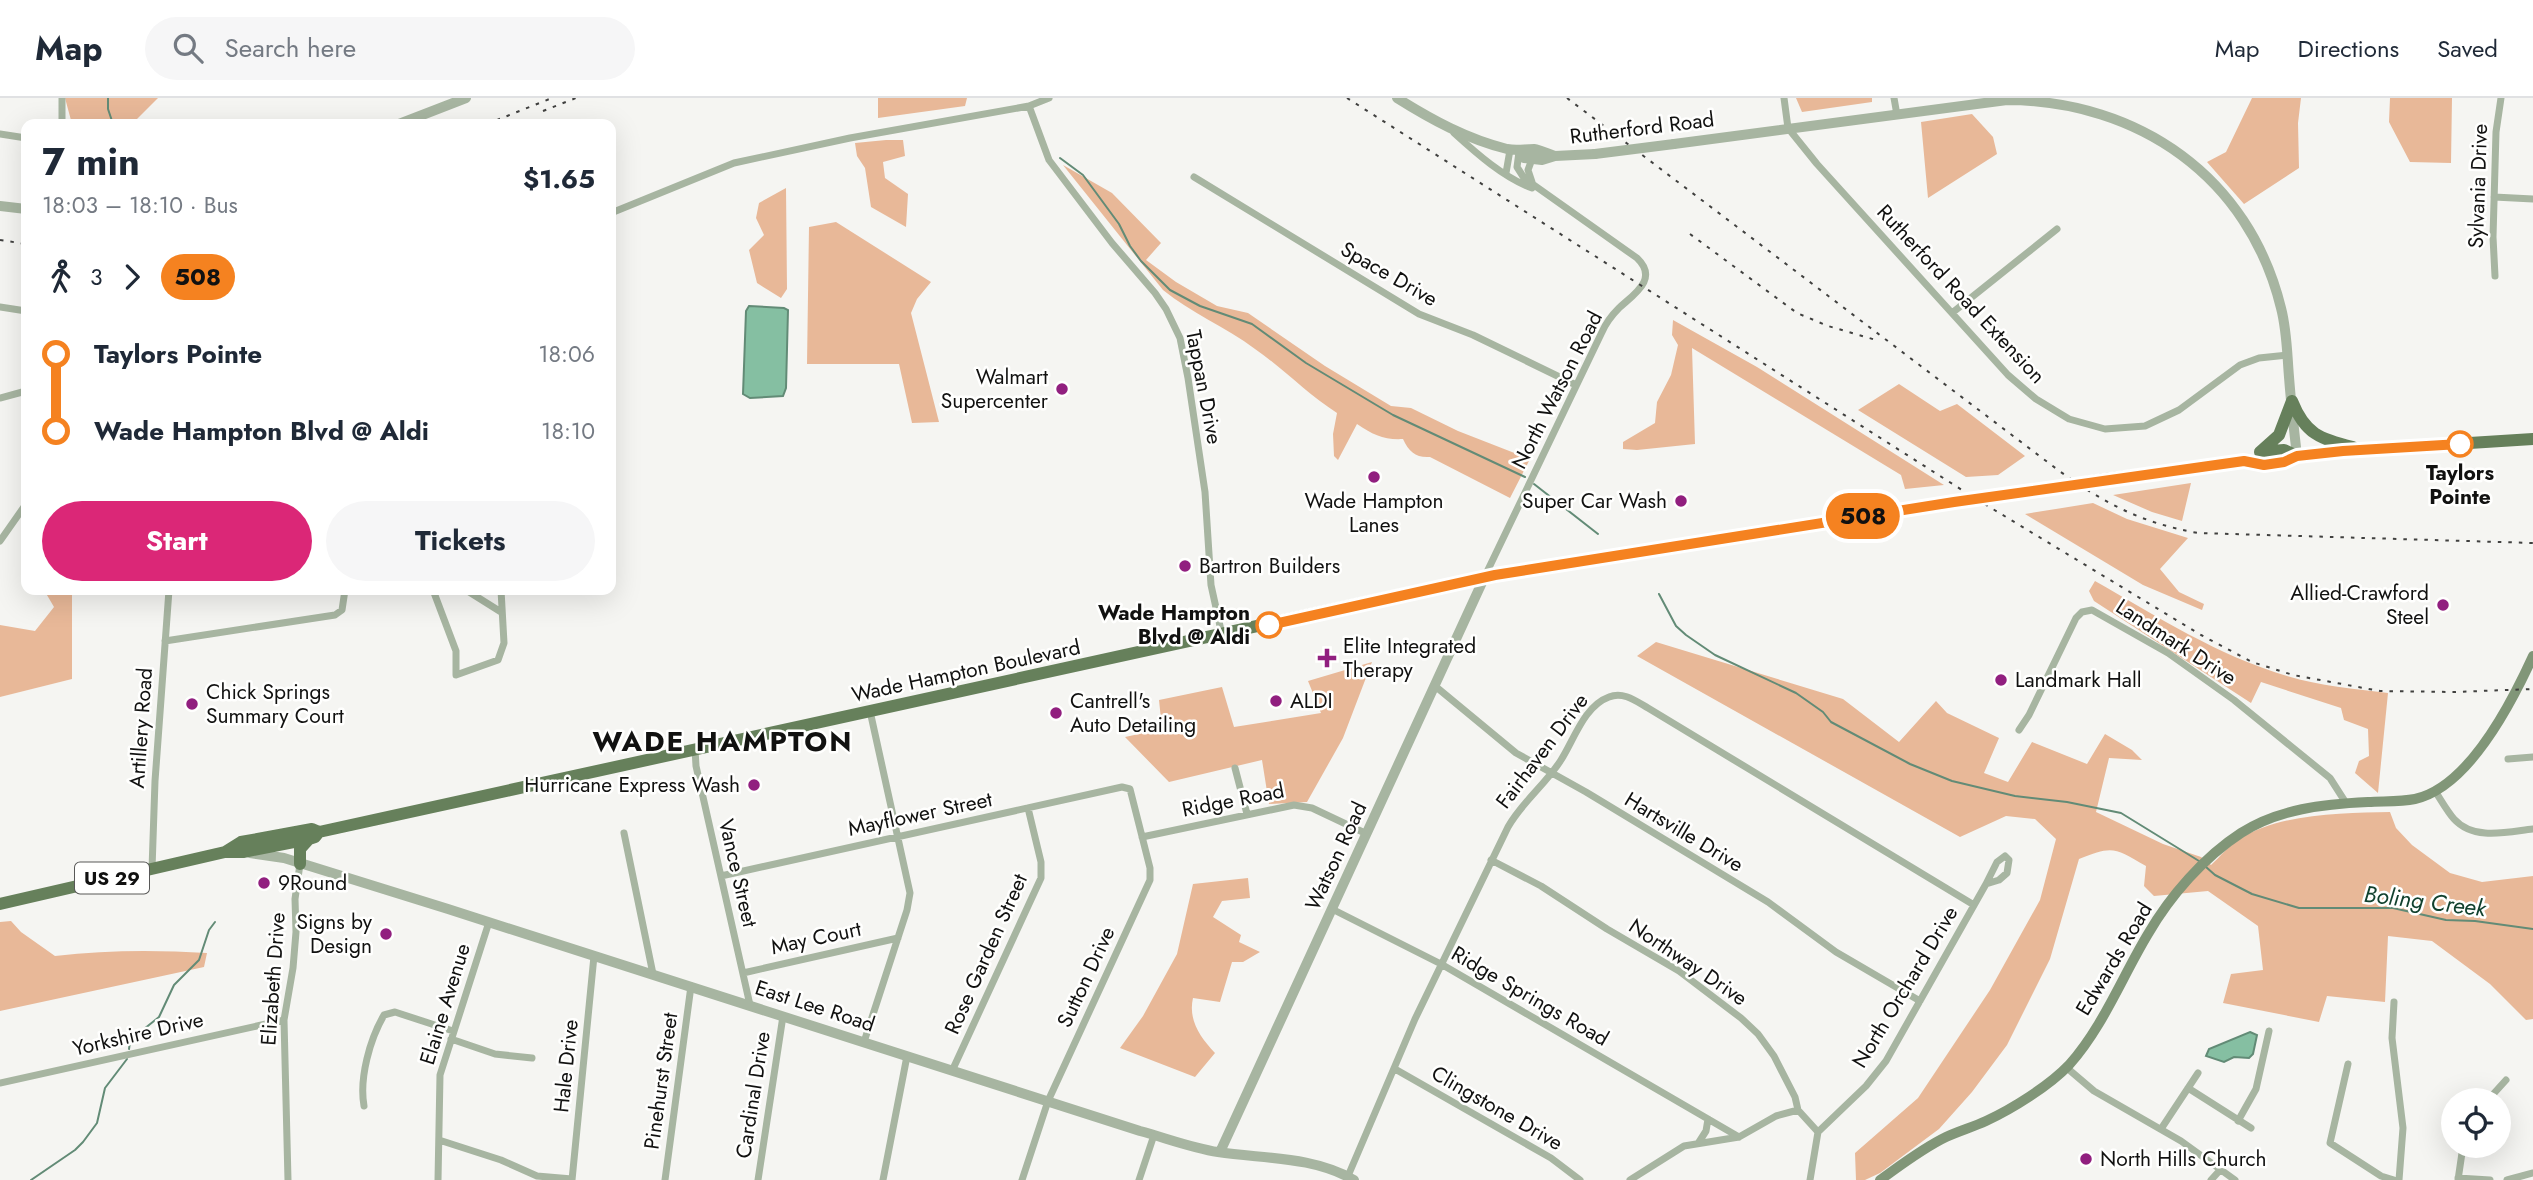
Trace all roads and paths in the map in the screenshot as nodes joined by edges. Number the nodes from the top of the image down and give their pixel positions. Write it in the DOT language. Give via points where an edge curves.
graph roads {
  1 [pos="62,98"];
  2 [pos="466,98"];
  3 [pos="1049,98"];
  4 [pos="1397,98"];
  5 [pos="1784,98"];
  6 [pos="1894,98"];
  7 [pos="2501,98"];
  8 [pos="1029,106"];
  9 [pos="1897,114"];
  10 [pos="62,119"];
  11 [pos="412,119"];
  12 [pos="1449,128"];
  13 [pos="1788,128"];
  14 [pos="0,134"];
  15 [pos="21,137"];
  16 [pos="1514,151"];
  17 [pos="1555,156"];
  18 [pos="1532,159"];
  19 [pos="1506,173"];
  20 [pos="1194,177"];
  21 [pos="1540,191"];
  22 [pos="2494,197"];
  23 [pos="2533,199"];
  24 [pos="0,206"];
  25 [pos="21,208"];
  26 [pos="616,211"];
  27 [pos="2057,229"];
  28 [pos="2495,276"];
  29 [pos="0,307"];
  30 [pos="21,310"];
  31 [pos="1952,313"];
  32 [pos="2288,355"];
  33 [pos="1576,385"];
  34 [pos="21,392"];
  35 [pos="0,398"];
  36 [pos="2291,401"];
  37 [pos="2533,439"];
  38 [pos="2363,450"];
  39 [pos="2260,452"];
  40 [pos="2297,456"];
  41 [pos="2244,461"];
  42 [pos="21,511"];
  43 [pos="0,541"];
  44 [pos="1485,576"];
  45 [pos="169,595"];
  46 [pos="344,595"];
  47 [pos="435,595"];
  48 [pos="474,595"];
  49 [pos="501,595"];
  50 [pos="501,612"];
  51 [pos="1222,636"];
  52 [pos="165,641"];
  53 [pos="2533,656"];
  54 [pos="1435,686"];
  55 [pos="870,712"];
  56 [pos="2019,730"];
  57 [pos="695,749"];
  58 [pos="2533,757"];
  59 [pos="2508,759"];
  60 [pos="1236,768"];
  61 [pos="1551,774"];
  62 [pos="1128,787"];
  63 [pos="2435,791"];
  64 [pos="2346,803"];
  65 [pos="1028,808"];
  66 [pos="1247,814"];
  67 [pos="2533,829"];
  68 [pos="624,834"];
  69 [pos="1367,834"];
  70 [pos="314,835"];
  71 [pos="899,836"];
  72 [pos="1142,837"];
  73 [pos="285,838"];
  74 [pos="225,852"];
  75 [pos="243,852"];
  76 [pos="1491,860"];
  77 [pos="300,864"];
  78 [pos="152,869"];
  79 [pos="721,876"];
  80 [pos="1986,884"];
  81 [pos="0,904"];
  82 [pos="1974,905"];
  83 [pos="1332,909"];
  84 [pos="489,922"];
  85 [pos="898,938"];
  86 [pos="594,956"];
  87 [pos="1441,964"];
  88 [pos="743,973"];
  89 [pos="653,974"];
  90 [pos="691,986"];
  91 [pos="1920,1001"];
  92 [pos="2394,1002"];
  93 [pos="750,1005"];
  94 [pos="783,1016"];
  95 [pos="284,1020"];
  96 [pos="2269,1031"];
  97 [pos="452,1035"];
  98 [pos="864,1042"];
  99 [pos="907,1056"];
  100 [pos="532,1058"];
  101 [pos="2348,1064"];
  102 [pos="2067,1068"];
  103 [pos="1395,1069"];
  104 [pos="952,1070"];
  105 [pos="2198,1073"];
  106 [pos="2506,1080"];
  107 [pos="0,1083"];
  108 [pos="2188,1088"];
  109 [pos="2499,1088"];
  110 [pos="1048,1101"];
  111 [pos="364,1106"];
  112 [pos="1798,1110"];
  113 [pos="1708,1119"];
  114 [pos="2238,1121"];
  115 [pos="2251,1128"];
  116 [pos="2161,1129"];
  117 [pos="1818,1132"];
  118 [pos="1154,1135"];
  119 [pos="1739,1137"];
  120 [pos="439,1140"];
  121 [pos="1699,1142"];
  122 [pos="1220,1152"];
  123 [pos="2461,1158"];
  124 [pos="2221,1169"];
  125 [pos="2533,1173"];
  126 [pos="1351,1178"];
  127 [pos="2458,1179"];
  128 [pos="288,1180"];
  129 [pos="438,1180"];
  130 [pos="572,1180"];
  131 [pos="665,1180"];
  132 [pos="758,1180"];
  133 [pos="883,1180"];
  134 [pos="1022,1180"];
  135 [pos="1139,1180"];
  136 [pos="1580,1180"];
  137 [pos="1630,1180"];
  138 [pos="1810,1180"];
  139 [pos="1880,1180"];
  140 [pos="2211,1180"];
  141 [pos="2235,1180"];
  142 [pos="2397,1180"];
  143 [pos="2490,1180"];
  144 [pos="2507,1180"];
  1 -- 10 [label="street"];
  2 -- 11 [label="street"];
  3 -- 8 [label="street"];
  4 -- 12 [label="street, Rutherford Road"];
  5 -- 13 [label="street"];
  6 -- 9 [label="street"];
  7 -- 22 [label="street, Sylvania Drive"];
  8 -- 26 [label="street" via="734,163"];
  8 -- 51 [label="street, Tappan Drive" via="1048,160 1155,293 1180,338 1205,492 1211,585"];
  9 -- 13 [label="street, Rutherford Road"];
  9 -- 32 [label="street, Rutherford Road" via="1994,102 2045,102 2109,116 2157,138 2214,183 2255,239 2281,307"];
  12 -- 16 [label="street, Rutherford Road"];
  12 -- 19 [label="street, North Watson Road"];
  13 -- 17 [label="street, Rutherford Road, bridge"];
  13 -- 31 [label="street, Rutherford Road Extension"];
  14 -- 15 [label="street"];
  16 -- 17 [label="street, Rutherford Road" via="1538,150"];
  16 -- 18 [label="street, Rutherford Road"];
  16 -- 19 [label="street"];
  16 -- 21 [label="street, North Watson Road" via="1517,170"];
  17 -- 18 [label="street, Rutherford Road"];
  18 -- 21 [label="street" via="1528,176"];
  19 -- 21 [label="street, North Watson Road"];
  20 -- 33 [label="street, Space Drive" via="1419,314 1474,335"];
  21 -- 33 [label="street, North Watson Road" via="1637,258 1645,269 1642,287 1605,326"];
  22 -- 23 [label="street"];
  22 -- 28 [label="street, Sylvania Drive"];
  24 -- 25 [label="street"];
  27 -- 31 [label="street"];
  29 -- 30 [label="street"];
  31 -- 32 [label="street, Rutherford Road Extension" via="2036,399 2070,419 2105,429 2158,422 2239,365"];
  32 -- 36 [label="street, Rutherford Road"];
  33 -- 44 [label="street, North Watson Road"];
  34 -- 35 [label="street"];
  36 -- 38 [label="main road" via="2313,433"];
  36 -- 39 [label="main road" via="2279,435"];
  36 -- 40 [label="street, Rutherford Road"];
  37 -- 38 [label="main road, Wade Hampton Boulevard / US 29"];
  38 -- 40 [label="main road, Wade Hampton Boulevard / US 29"];
  39 -- 40 [label="main road, Wade Hampton Boulevard / US 29" via="2284,450"];
  39 -- 41 [label="main road, Wade Hampton Boulevard / US 29"];
  40 -- 41 [label="main road, Wade Hampton Boulevard / US 29" via="2264,465"];
  41 -- 44 [label="main road, Wade Hampton Boulevard / US 29, bridge"];
  42 -- 43 [label="street"];
  44 -- 51 [label="main road, Wade Hampton Boulevard / US 29"];
  44 -- 54 [label="street, Watson Road"];
  45 -- 52 [label="street, Artillery Road"];
  46 -- 52 [label="street" via="342,610 335,615"];
  47 -- 50 [label="street" via="456,651 456,675 498,660 504,643"];
  48 -- 50 [label="street"];
  49 -- 50 [label="street"];
  51 -- 55 [label="main road, Wade Hampton Boulevard / US 29"];
  52 -- 78 [label="street, Artillery Road"];
  53 -- 63 [label="main road, Edwards Road" via="2498,724 2463,768"];
  54 -- 61 [label="street, Hartsville Drive" via="1506,747"];
  54 -- 69 [label="street, Watson Road"];
  55 -- 57 [label="main road, Wade Hampton Boulevard / US 29"];
  55 -- 71 [label="street"];
  56 -- 64 [label="street, Landmark Drive" via="2076,618 2094,610 2168,653 2234,701 2330,778"];
  57 -- 70 [label="main road, Wade Hampton Boulevard / US 29"];
  57 -- 79 [label="street, Vance Street"];
  58 -- 59 [label="street"];
  60 -- 66 [label="street"];
  61 -- 76 [label="street, Fairhaven Drive" via="1516,813"];
  61 -- 82 [label="street, Fairhaven Drive" via="1593,707 1610,696 1625,696"];
  61 -- 91 [label="street, Hartsville Drive" via="1768,902 1836,952"];
  62 -- 65 [label="street, Mayflower Street"];
  62 -- 72 [label="street, Sutton Drive"];
  63 -- 64 [label="main road, Edwards Road" via="2410,800"];
  63 -- 67 [label="street" via="2454,819 2473,832"];
  64 -- 102 [label="main road, Edwards Road" via="2264,820 2233,838 2202,866 2157,919"];
  65 -- 71 [label="street, Mayflower Street"];
  65 -- 104 [label="street, Rose Garden Street" via="1041,862 1039,884"];
  66 -- 69 [label="street, Ridge Road" via="1303,806"];
  66 -- 72 [label="street, Ridge Road"];
  68 -- 89 [label="street"];
  69 -- 83 [label="street, Watson Road"];
  70 -- 73 [label="main road, Wade Hampton Boulevard / US 29"];
  70 -- 77 [label="main road" via="300,849"];
  71 -- 79 [label="street, Mayflower Street"];
  71 -- 85 [label="street" via="910,893"];
  72 -- 110 [label="street, Sutton Drive" via="1150,868 1148,887"];
  73 -- 74 [label="main road, Wade Hampton Boulevard / US 29" via="241,842"];
  73 -- 75 [label="main road, Wade Hampton Boulevard / US 29"];
  73 -- 77 [label="street"];
  74 -- 75 [label="main road, Wade Hampton Boulevard / US 29"];
  74 -- 78 [label="main road, Wade Hampton Boulevard / US 29"];
  75 -- 77 [label="street, East Lee Road"];
  76 -- 87 [label="street, Fairhaven Drive"];
  76 -- 112 [label="street, Northway Drive" via="1678,971 1741,1018 1774,1056"];
  77 -- 84 [label="street, East Lee Road"];
  77 -- 95 [label="street, Elizabeth Drive" via="293,968"];
  78 -- 81 [label="main road, Wade Hampton Boulevard / US 29"];
  79 -- 88 [label="street, Vance Street"];
  80 -- 82 [label="street, North Orchard Drive"];
  82 -- 91 [label="street, North Orchard Drive"];
  83 -- 87 [label="street, Ridge Springs Road"];
  83 -- 122 [label="street, Watson Road"];
  84 -- 86 [label="street, East Lee Road"];
  84 -- 97 [label="street, Elaine Avenue"];
  85 -- 88 [label="street, May Court"];
  85 -- 98 [label="street"];
  86 -- 89 [label="street, East Lee Road"];
  86 -- 130 [label="street, Hale Drive"];
  87 -- 103 [label="street, Fairhaven Drive"];
  87 -- 113 [label="street, Ridge Springs Road"];
  88 -- 93 [label="street, Vance Street"];
  89 -- 90 [label="street, East Lee Road"];
  90 -- 93 [label="street, East Lee Road"];
  90 -- 131 [label="street, Pinehurst Street"];
  91 -- 117 [label="street, North Orchard Drive" via="1879,1070"];
  92 -- 142 [label="street" via="2392,1038 2403,1128"];
  93 -- 94 [label="street, East Lee Road"];
  94 -- 98 [label="street, East Lee Road"];
  94 -- 132 [label="street, Cardinal Drive"];
  95 -- 107 [label="street, Yorkshire Drive"];
  95 -- 128 [label="street, Elizabeth Drive"];
  96 -- 114 [label="street" via="2256,1089"];
  97 -- 100 [label="street" via="495,1054"];
  97 -- 111 [label="street" via="395,1012 384,1015 364,1078"];
  97 -- 120 [label="street, Elaine Avenue" via="440,1075"];
  98 -- 99 [label="street, East Lee Road"];
  99 -- 104 [label="street, East Lee Road"];
  99 -- 133 [label="street"];
  101 -- 142 [label="street" via="2330,1143 2381,1176"];
  102 -- 116 [label="street" via="2094,1091"];
  102 -- 139 [label="main road, Edwards Road" via="2001,1114 1935,1143"];
  103 -- 126 [label="street, Fairhaven Drive"];
  103 -- 136 [label="street, Clingstone Drive" via="1551,1158"];
  104 -- 110 [label="street, East Lee Road"];
  105 -- 108 [label="street"];
  106 -- 109 [label="street"];
  108 -- 114 [label="street"];
  108 -- 116 [label="street"];
  110 -- 118 [label="street, East Lee Road"];
  110 -- 134 [label="street, Sutton Drive"];
  112 -- 117 [label="street, Northway Drive"];
  112 -- 119 [label="street" via="1776,1116"];
  113 -- 119 [label="street, Ridge Springs Road"];
  113 -- 121 [label="street"];
  114 -- 115 [label="street"];
  116 -- 124 [label="street"];
  117 -- 138 [label="street"];
  118 -- 122 [label="street, East Lee Road"];
  118 -- 135 [label="street"];
  119 -- 121 [label="street"];
  120 -- 129 [label="street, Elaine Avenue"];
  120 -- 130 [label="street" via="537,1175"];
  121 -- 137 [label="street" via="1675,1150"];
  122 -- 126 [label="street, East Lee Road" via="1304,1162"];
  123 -- 127 [label="street"];
  124 -- 140 [label="street"];
  124 -- 141 [label="street"];
  125 -- 144 [label="street"];
  127 -- 143 [label="street"];
}
